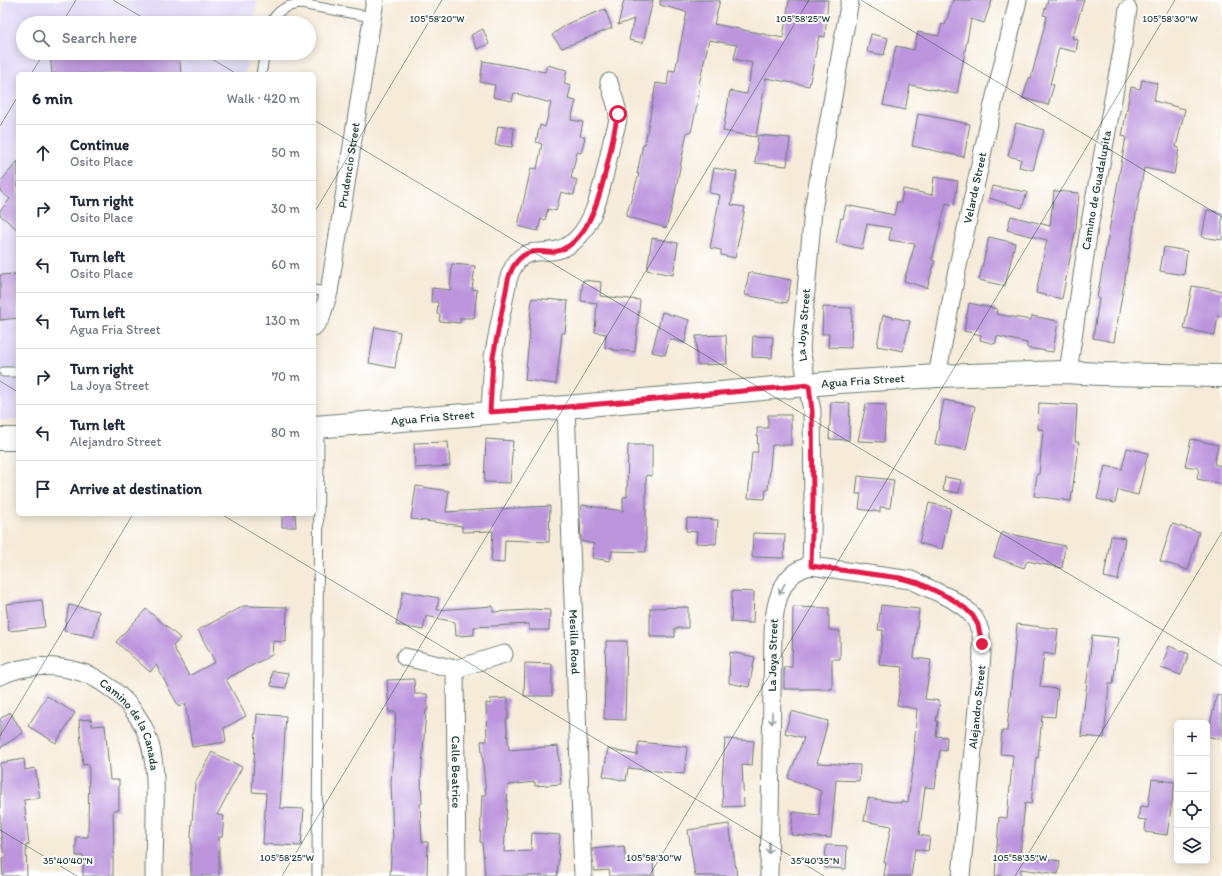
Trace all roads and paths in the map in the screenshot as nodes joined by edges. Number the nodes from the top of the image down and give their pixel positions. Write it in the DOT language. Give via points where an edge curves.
graph roads {
  1 [pos="375,0"];
  2 [pos="850,0"];
  3 [pos="1018,0"];
  4 [pos="1128,9"];
  5 [pos="274,16"];
  6 [pos="372,17"];
  7 [pos="264,60"];
  8 [pos="261,72"];
  9 [pos="609,82"];
  10 [pos="321,291"];
  11 [pos="316,324"];
  12 [pos="4,372"];
  13 [pos="16,372"];
  14 [pos="1068,372"];
  15 [pos="937,376"];
  16 [pos="1222,376"];
  17 [pos="809,385"];
  18 [pos="566,407"];
  19 [pos="490,412"];
  20 [pos="317,426"];
  21 [pos="0,439"];
  22 [pos="16,439"];
  23 [pos="811,566"];
  24 [pos="504,654"];
  25 [pos="405,657"];
  26 [pos="455,669"];
  27 [pos="0,676"];
  28 [pos="154,876"];
  29 [pos="317,876"];
  30 [pos="457,876"];
  31 [pos="583,876"];
  32 [pos="769,876"];
  33 [pos="961,876"];
  1 -- 6 [label="street, Prudencio Street"];
  2 -- 17 [label="street, La Joya Street" via="813,210 801,349"];
  3 -- 15 [label="street, Velarde Street" via="990,117"];
  4 -- 14 [label="street, Camino de Guadalupita" via="1089,228"];
  5 -- 6 [label="lane" via="290,5 301,4"];
  6 -- 10 [label="street, Prudencio Street"];
  7 -- 8 [label="lane"];
  9 -- 19 [label="street" via="618,114 600,192 592,215 580,235 564,249 525,254 511,269 493,357"];
  10 -- 11 [label="street, Prudencio Street" via="321,318"];
  12 -- 13 [label="lane"];
  14 -- 15 [label="street, Agua Fria Street"];
  14 -- 16 [label="street, Agua Fria Street"];
  15 -- 17 [label="street, Agua Fria Street"];
  17 -- 18 [label="street, Agua Fria Street"];
  17 -- 23 [label="street, La Joya Street" via="812,411 813,500"];
  18 -- 19 [label="street, Agua Fria Street"];
  18 -- 31 [label="street, Mesilla Road"];
  19 -- 20 [label="street, Agua Fria Street"];
  20 -- 29 [label="lane"];
  21 -- 22 [label="street"];
  23 -- 32 [label="street, La Joya Street, one-way" via="798,569 786,582 774,614"];
  23 -- 33 [label="street, Alejandro Street" via="910,580 950,598 965,608 978,625 982,639 982,655"];
  24 -- 26 [label="street"];
  25 -- 26 [label="street"];
  26 -- 30 [label="street, Calle Beatrice"];
  27 -- 28 [label="street, Camino de la Canada" via="37,666 70,668 99,680 124,700 135,713 144,728 154,758"];
}
